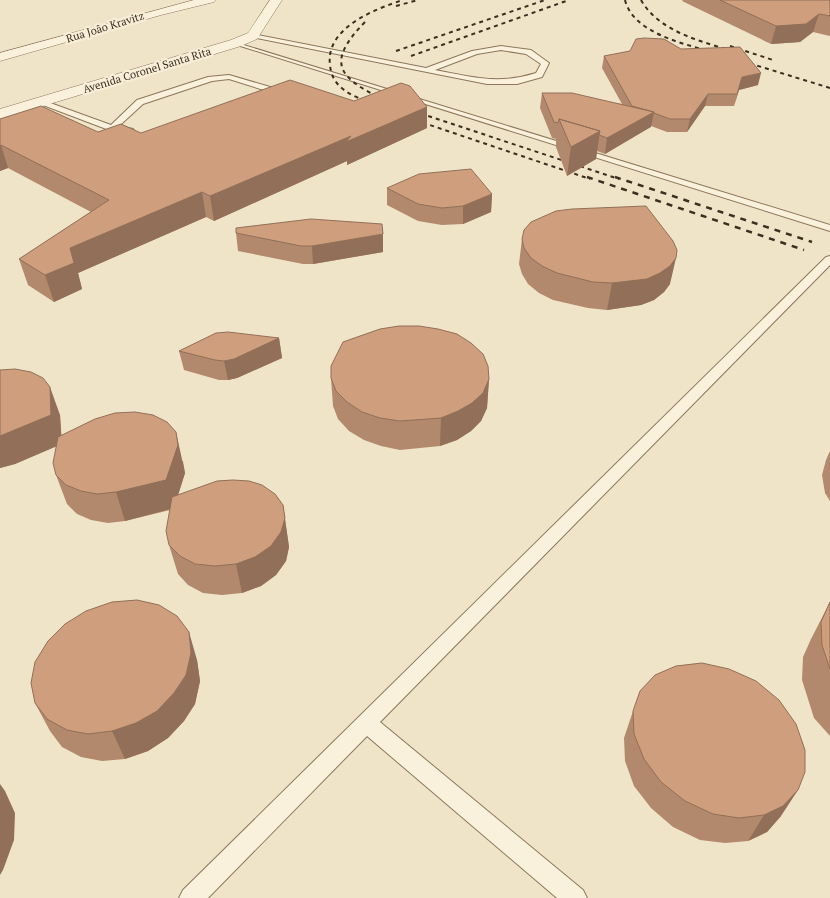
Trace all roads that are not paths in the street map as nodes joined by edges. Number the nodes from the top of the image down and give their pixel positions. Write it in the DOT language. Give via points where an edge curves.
graph roads {
  1 [pos="210,0"];
  2 [pos="276,0"];
  3 [pos="150,3"];
  4 [pos="166,9"];
  5 [pos="253,36"];
  6 [pos="236,43"];
  7 [pos="347,55"];
  8 [pos="0,57"];
  9 [pos="319,69"];
  10 [pos="425,71"];
  11 [pos="39,102"];
  12 [pos="255,104"];
  13 [pos="0,114"];
  14 [pos="112,128"];
  15 [pos="139,133"];
  16 [pos="830,228"];
  17 [pos="830,259"];
  18 [pos="366,724"];
  19 [pos="191,898"];
  20 [pos="575,898"];
  1 -- 4 [label="street, Rua João Kravitz"];
  2 -- 5 [label="street"];
  3 -- 4 [label="street"];
  4 -- 8 [label="street, Rua João Kravitz"];
  5 -- 6 [label="street, Avenida Coronel Santa Rita"];
  5 -- 7 [label="lane"];
  6 -- 9 [label="lane"];
  6 -- 11 [label="street, Avenida Coronel Santa Rita"];
  7 -- 9 [label="lane"];
  7 -- 10 [label="lane"];
  9 -- 16 [label="lane"];
  10 -- 10 [label="lane" via="487,82 517,82 539,75 545,63 528,52 503,48 472,51"];
  11 -- 13 [label="street, Avenida Coronel Santa Rita"];
  11 -- 14 [label="lane"];
  12 -- 14 [label="lane" via="273,98 274,91 229,77 210,79 140,102"];
  14 -- 15 [label="lane"];
  17 -- 18 [label="lane"];
  18 -- 19 [label="lane"];
  18 -- 20 [label="lane"];
}
